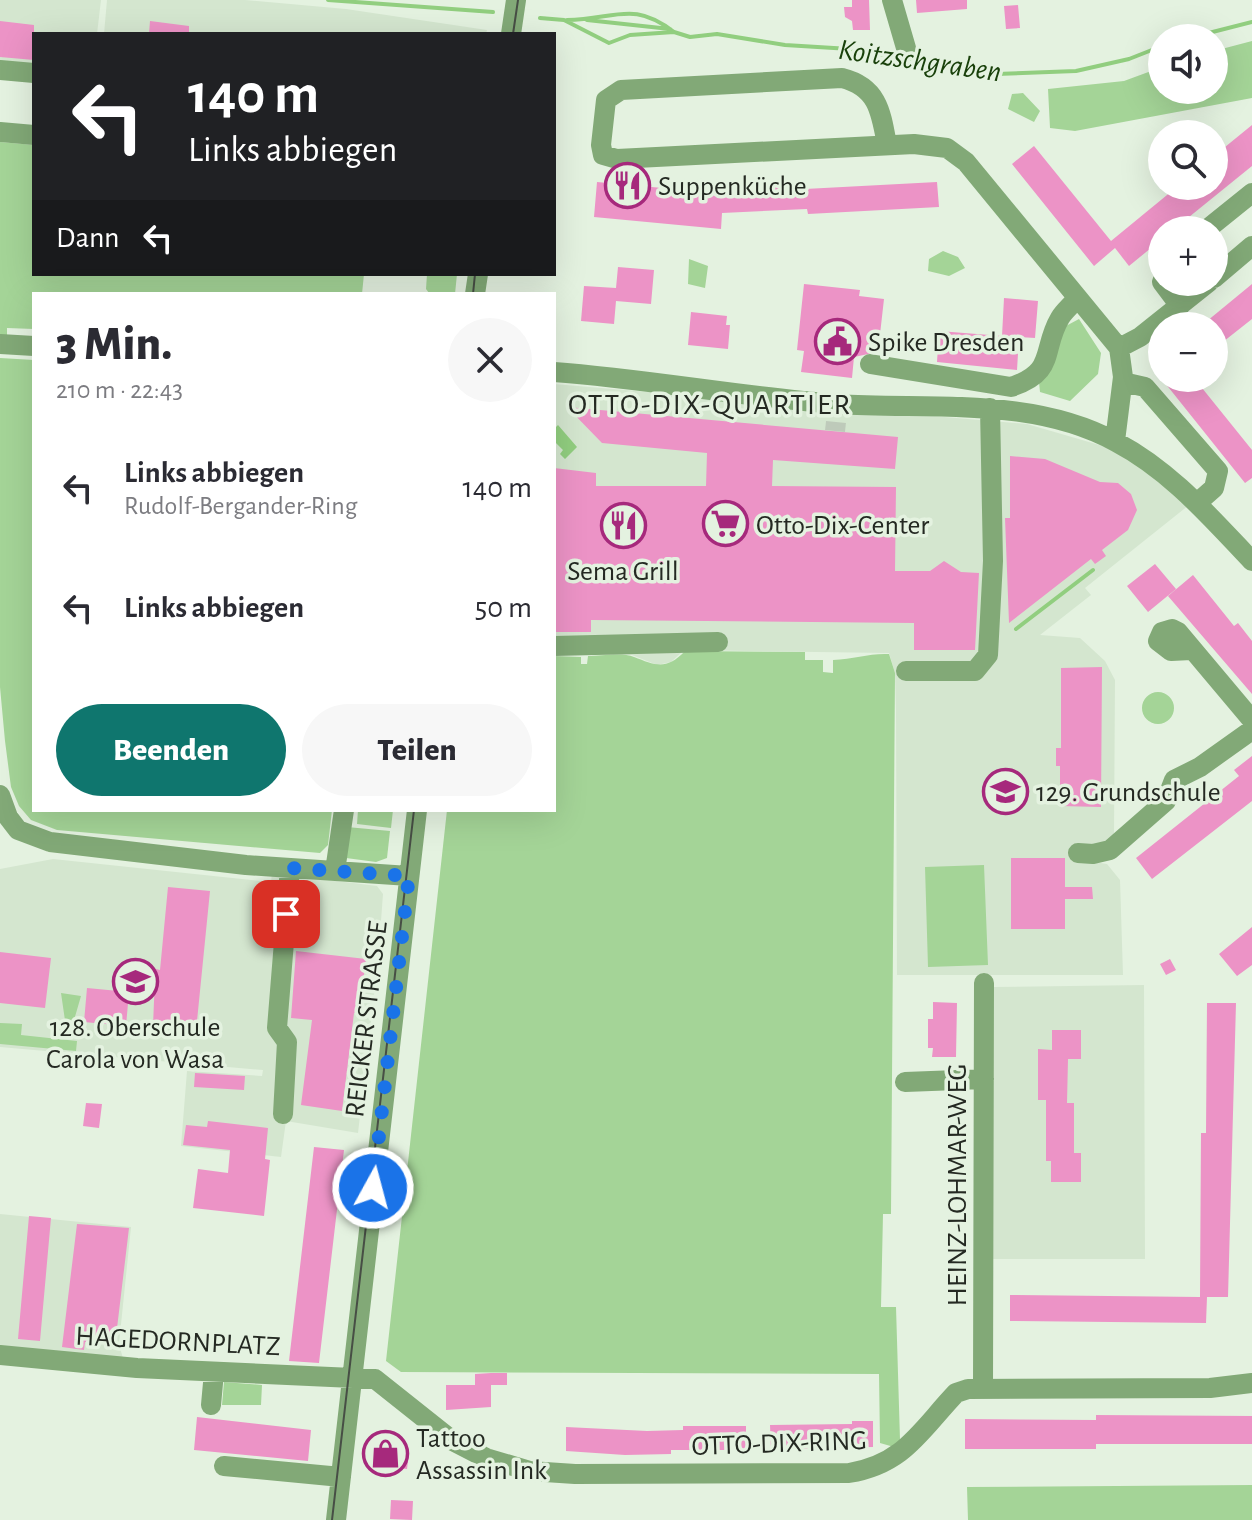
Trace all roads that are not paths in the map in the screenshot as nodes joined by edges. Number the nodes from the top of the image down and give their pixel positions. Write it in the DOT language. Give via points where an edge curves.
graph roads {
  1 [pos="516,0"];
  2 [pos="892,0"];
  3 [pos="511,32"];
  4 [pos="906,48"];
  5 [pos="0,70"];
  6 [pos="32,73"];
  7 [pos="0,132"];
  8 [pos="32,135"];
  9 [pos="887,145"];
  10 [pos="1252,193"];
  11 [pos="1223,216"];
  12 [pos="1252,246"];
  13 [pos="1228,266"];
  14 [pos="1172,296"];
  15 [pos="1192,296"];
  16 [pos="1077,298"];
  17 [pos="1180,306"];
  18 [pos="0,344"];
  19 [pos="32,346"];
  20 [pos="1119,348"];
  21 [pos="870,364"];
  22 [pos="556,372"];
  23 [pos="1123,382"];
  24 [pos="990,408"];
  25 [pos="1115,441"];
  26 [pos="1197,503"];
  27 [pos="1249,552"];
  28 [pos="562,641"];
  29 [pos="718,642"];
  30 [pos="1191,650"];
  31 [pos="906,671"];
  32 [pos="1252,720"];
  33 [pos="1252,730"];
  34 [pos="0,795"];
  35 [pos="344,812"];
  36 [pos="417,812"];
  37 [pos="1078,853"];
  38 [pos="290,868"];
  39 [pos="335,871"];
  40 [pos="409,876"];
  41 [pos="984,983"];
  42 [pos="984,1079"];
  43 [pos="905,1082"];
  44 [pos="283,1114"];
  45 [pos="0,1355"];
  46 [pos="214,1372"];
  47 [pos="352,1378"];
  48 [pos="1252,1383"];
  49 [pos="983,1388"];
  50 [pos="211,1405"];
  51 [pos="224,1466"];
  52 [pos="341,1477"];
  53 [pos="336,1520"];
  1 -- 3 [label="street"];
  2 -- 4 [label="street"];
  5 -- 6 [label="street"];
  7 -- 8 [label="street"];
  9 -- 9 [label="street" via="617,159 603,155 601,145 606,100 621,90 842,78 869,89 880,106"];
  9 -- 16 [label="street" via="947,148 966,162"];
  10 -- 11 [label="street"];
  12 -- 13 [label="street"];
  14 -- 17 [label="street"];
  15 -- 17 [label="street"];
  16 -- 20 [label="street"];
  16 -- 21 [label="street" via="1060,318 1040,372 1011,387"];
  17 -- 20 [label="street"];
  18 -- 19 [label="street"];
  20 -- 23 [label="street"];
  22 -- 24 [label="street" via="837,413"];
  23 -- 25 [label="street"];
  23 -- 26 [label="street" via="1145,387 1218,471 1214,488"];
  24 -- 25 [label="street" via="1071,423"];
  24 -- 31 [label="street" via="1001,539 988,655 975,671"];
  25 -- 26 [label="street" via="1157,467"];
  26 -- 27 [label="street"];
  28 -- 29 [label="street"];
  30 -- 32 [label="street"];
  33 -- 37 [label="street" via="1174,780 1166,801 1110,850"];
  34 -- 38 [label="street" via="13,823 34,838"];
  35 -- 39 [label="street"];
  36 -- 40 [label="street, REICKER STRASSE"];
  38 -- 39 [label="street"];
  38 -- 44 [label="street" via="277,1028 287,1042"];
  39 -- 40 [label="street"];
  40 -- 47 [label="street, REICKER STRASSE"];
  41 -- 42 [label="street, HEINZ-LOHMAR-WEG"];
  42 -- 43 [label="street"];
  42 -- 49 [label="street, HEINZ-LOHMAR-WEG"];
  45 -- 46 [label="street, HAGEDORNPLATZ"];
  46 -- 47 [label="street, HAGEDORNPLATZ"];
  46 -- 50 [label="street"];
  47 -- 49 [label="street, OTTO-DIX-RING" via="375,1379 429,1425 486,1458 530,1471 575,1474 865,1471 902,1453 956,1393"];
  47 -- 52 [label="street, REICKER STRASSE"];
  48 -- 49 [label="street, OTTO-DIX-RING" via="1210,1388"];
  51 -- 52 [label="street"];
  52 -- 53 [label="street, REICKER STRASSE"];
}
